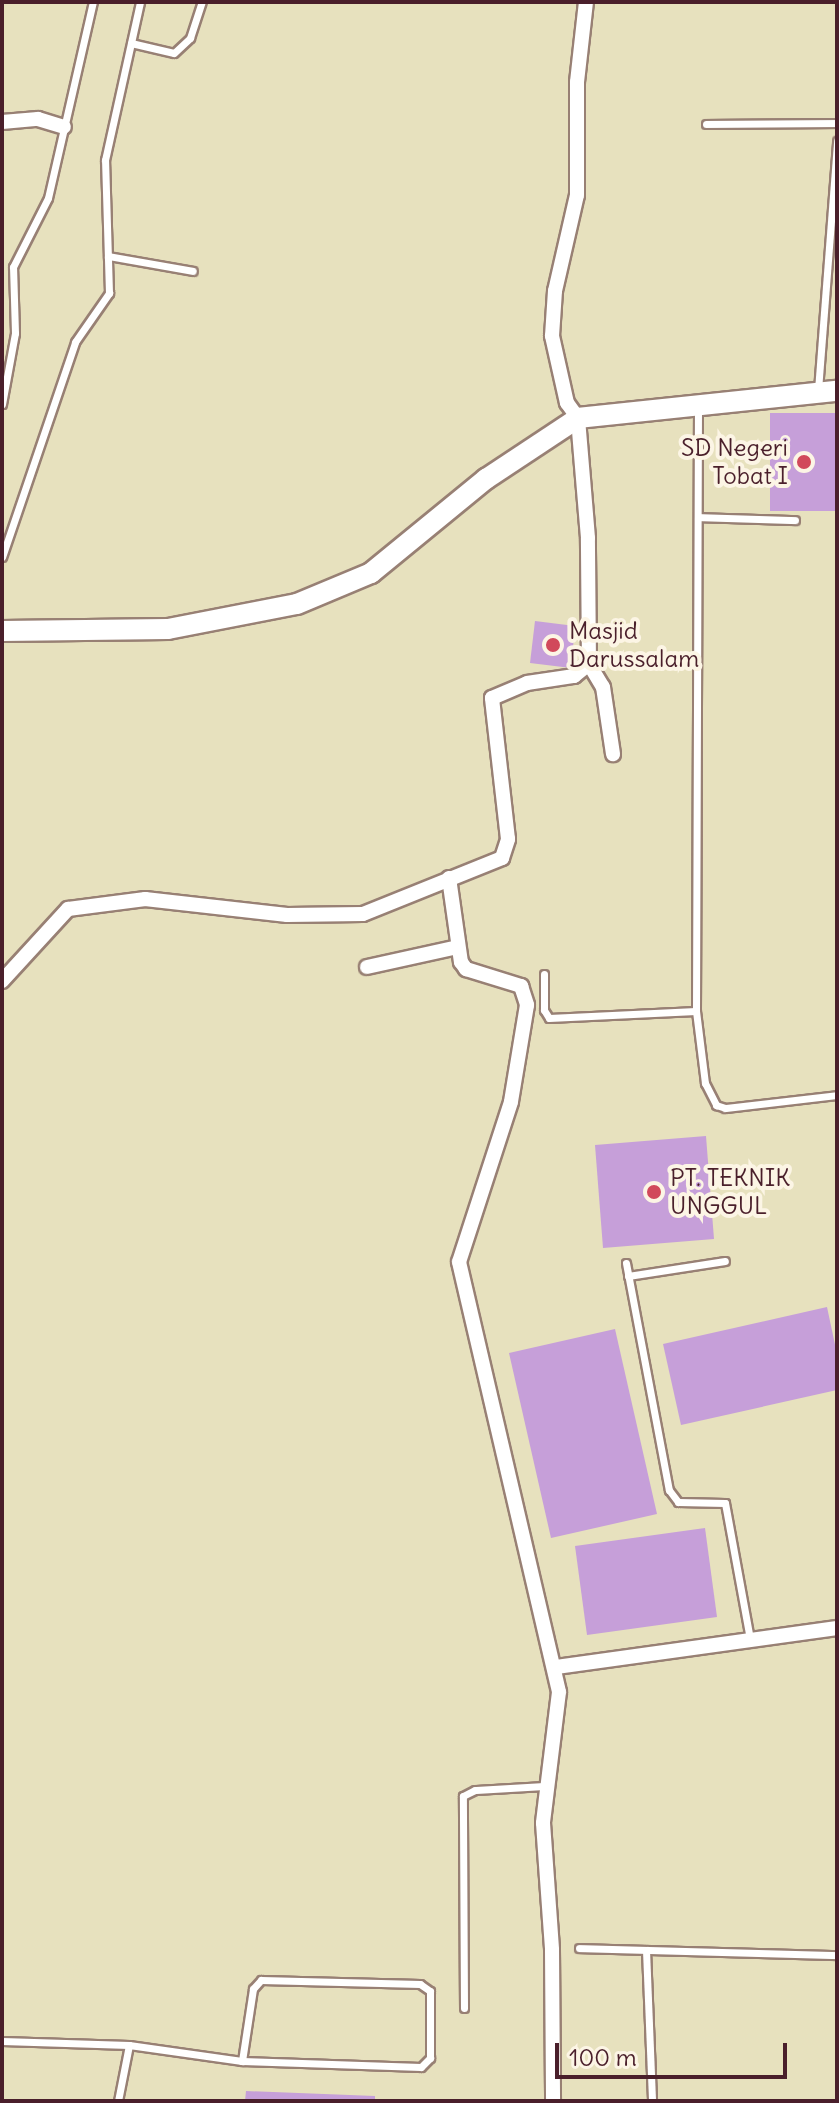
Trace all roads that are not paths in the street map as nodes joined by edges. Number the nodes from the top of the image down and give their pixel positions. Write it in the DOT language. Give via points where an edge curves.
graph roads {
  1 [pos="93,2"];
  2 [pos="140,2"];
  3 [pos="202,2"];
  4 [pos="586,2"];
  5 [pos="131,43"];
  6 [pos="2,122"];
  7 [pos="837,123"];
  8 [pos="706,124"];
  9 [pos="64,127"];
  10 [pos="837,141"];
  11 [pos="108,256"];
  12 [pos="193,271"];
  13 [pos="827,392"];
  14 [pos="2,404"];
  15 [pos="698,404"];
  16 [pos="578,418"];
  17 [pos="698,517"];
  18 [pos="795,520"];
  19 [pos="2,557"];
  20 [pos="2,631"];
  21 [pos="589,664"];
  22 [pos="613,754"];
  23 [pos="449,878"];
  24 [pos="458,947"];
  25 [pos="367,967"];
  26 [pos="544,974"];
  27 [pos="2,981"];
  28 [pos="696,1011"];
  29 [pos="837,1095"];
  30 [pos="725,1261"];
  31 [pos="626,1263"];
  32 [pos="628,1276"];
  33 [pos="837,1628"];
  34 [pos="750,1639"];
  35 [pos="556,1667"];
  36 [pos="545,1786"];
  37 [pos="579,1948"];
  38 [pos="646,1950"];
  39 [pos="837,1955"];
  40 [pos="464,2008"];
  41 [pos="2,2041"];
  42 [pos="129,2045"];
  43 [pos="242,2061"];
  44 [pos="118,2101"];
  45 [pos="553,2101"];
  46 [pos="652,2101"];
  1 -- 9 [label="lane"];
  2 -- 5 [label="lane"];
  3 -- 5 [label="lane" via="190,38 174,53"];
  4 -- 16 [label="street" via="577,82 577,195 555,291 552,336 567,403"];
  5 -- 11 [label="lane" via="105,160 102,199"];
  6 -- 9 [label="street" via="38,119"];
  7 -- 8 [label="lane"];
  9 -- 14 [label="lane" via="48,198 13,267 15,333"];
  10 -- 13 [label="lane"];
  11 -- 12 [label="lane"];
  11 -- 19 [label="lane" via="109,293 75,342"];
  13 -- 15 [label="main road"];
  15 -- 16 [label="main road"];
  15 -- 17 [label="lane"];
  16 -- 20 [label="main road" via="486,479 383,565 326,594 168,629"];
  16 -- 21 [label="street" via="588,538"];
  17 -- 18 [label="lane"];
  17 -- 28 [label="lane"];
  21 -- 22 [label="street" via="603,687"];
  21 -- 23 [label="street" via="574,676 527,683 492,698 506,851 490,866"];
  23 -- 24 [label="street"];
  23 -- 27 [label="street" via="363,914 287,915 145,899 68,909"];
  24 -- 25 [label="street"];
  24 -- 35 [label="street" via="466,969 514,982 527,1005 511,1102 459,1262"];
  26 -- 28 [label="lane" via="544,1010 549,1018"];
  28 -- 29 [label="lane" via="705,1083 716,1105"];
  30 -- 32 [label="lane"];
  31 -- 32 [label="lane"];
  32 -- 34 [label="lane" via="669,1490 678,1502 725,1503"];
  33 -- 34 [label="street"];
  34 -- 35 [label="street"];
  35 -- 36 [label="street" via="558,1719"];
  36 -- 40 [label="lane" via="475,1790 463,1796"];
  36 -- 45 [label="street"];
  37 -- 38 [label="lane"];
  38 -- 39 [label="lane"];
  38 -- 46 [label="lane"];
  41 -- 42 [label="lane"];
  42 -- 43 [label="lane"];
  42 -- 44 [label="lane"];
  43 -- 43 [label="lane" via="427,2066 430,1991 420,1984 261,1980 253,1989"];
}
